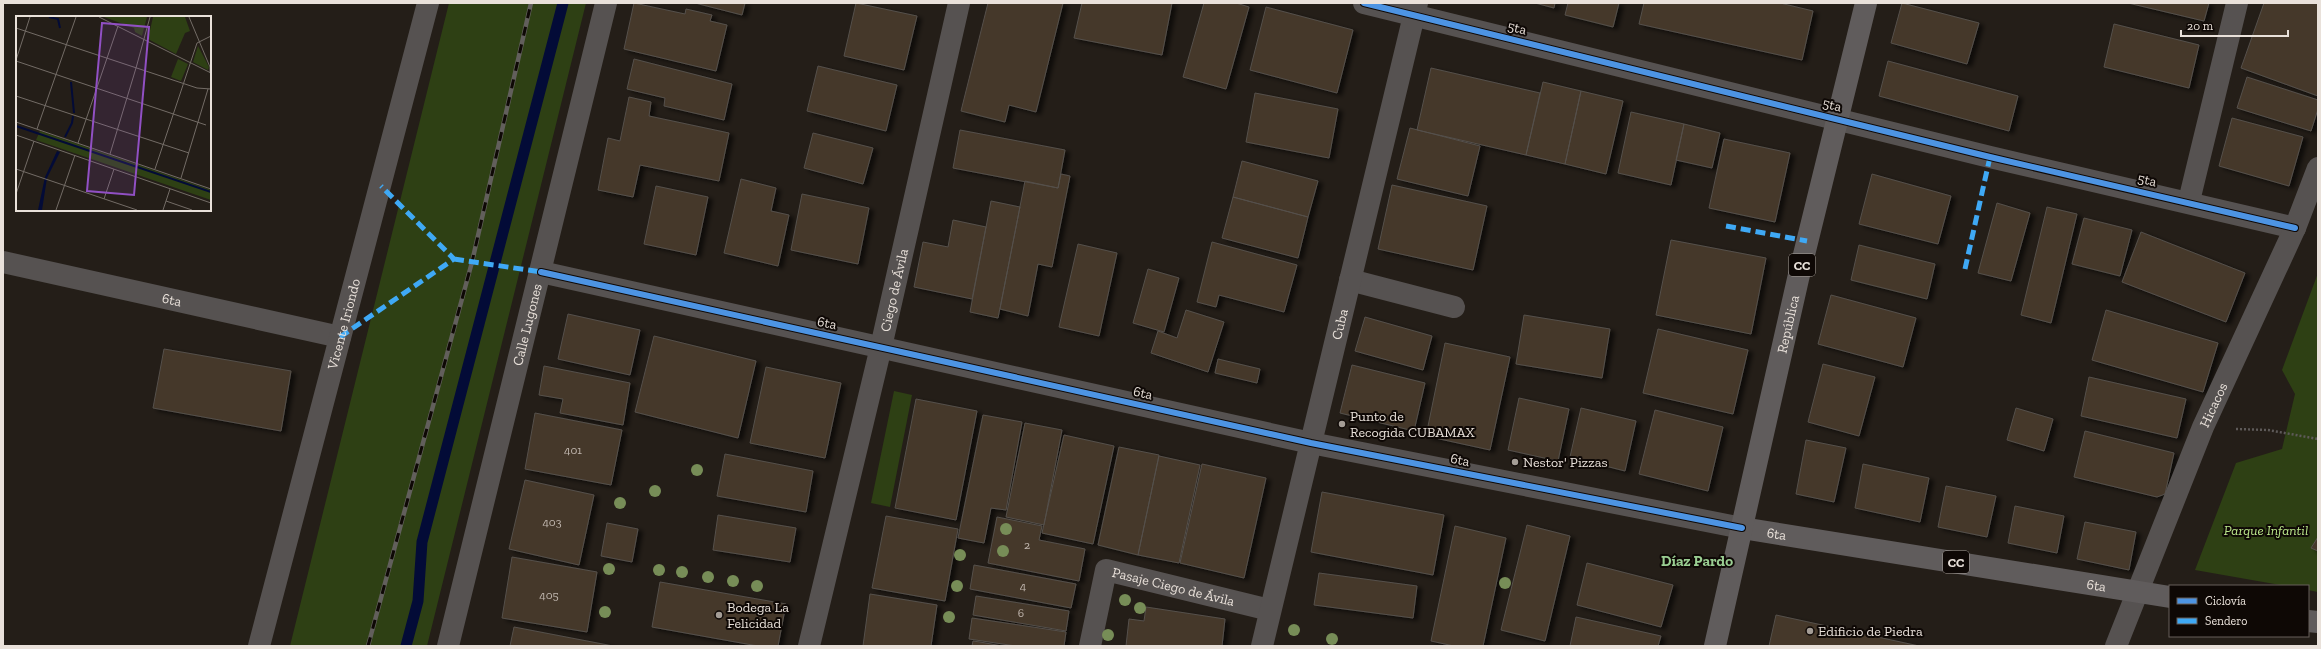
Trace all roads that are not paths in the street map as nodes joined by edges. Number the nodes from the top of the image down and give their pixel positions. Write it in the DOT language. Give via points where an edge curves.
graph roads {
  1 [pos="428,3"];
  2 [pos="606,3"];
  3 [pos="959,3"];
  4 [pos="1364,3"];
  5 [pos="1866,3"];
  6 [pos="2236,3"];
  7 [pos="1416,9"];
  8 [pos="1838,118"];
  9 [pos="2318,168"];
  10 [pos="2189,201"];
  11 [pos="2295,228"];
  12 [pos="3,262"];
  13 [pos="541,272"];
  14 [pos="1350,280"];
  15 [pos="1454,307"];
  16 [pos="340,337"];
  17 [pos="881,347"];
  18 [pos="1311,443"];
  19 [pos="1742,528"];
  20 [pos="2137,592"];
  21 [pos="2169,597"];
  22 [pos="1270,610"];
  23 [pos="260,646"];
  24 [pos="448,646"];
  25 [pos="810,646"];
  26 [pos="1090,646"];
  27 [pos="1262,646"];
  28 [pos="1714,646"];
  29 [pos="2116,646"];
  1 -- 16 [label="street, Vicente Iriondo"];
  2 -- 13 [label="street, Calle Lugones"];
  3 -- 17 [label="street, Ciego de Ávila"];
  4 -- 7 [label="street, 5ta"];
  5 -- 8 [label="main road, República / CC"];
  6 -- 10 [label="street"];
  7 -- 8 [label="street, 5ta"];
  7 -- 14 [label="street, Cuba"];
  8 -- 10 [label="street, 5ta" via="1990,157"];
  8 -- 19 [label="main road, República / CC" via="1798,279"];
  9 -- 11 [label="street, Hicacos"];
  10 -- 11 [label="street, 5ta"];
  11 -- 20 [label="street, Hicacos" via="2204,427"];
  12 -- 16 [label="street, 6ta"];
  13 -- 17 [label="street, 6ta"];
  13 -- 24 [label="street, Calle Lugones"];
  14 -- 15 [label="street"];
  14 -- 18 [label="street, Cuba"];
  16 -- 23 [label="street, Vicente Iriondo"];
  17 -- 18 [label="street, 6ta"];
  17 -- 25 [label="street, Ciego de Ávila"];
  18 -- 19 [label="street, 6ta"];
  18 -- 22 [label="street, Cuba"];
  19 -- 20 [label="main road, 6ta / CC"];
  19 -- 28 [label="main road, República / CC"];
  20 -- 21 [label="main road, 6ta / CC"];
  20 -- 29 [label="street, Hicacos"];
  22 -- 26 [label="street, Pasaje Ciego de Ávila" via="1106,570"];
  22 -- 27 [label="street, Cuba"];
}
